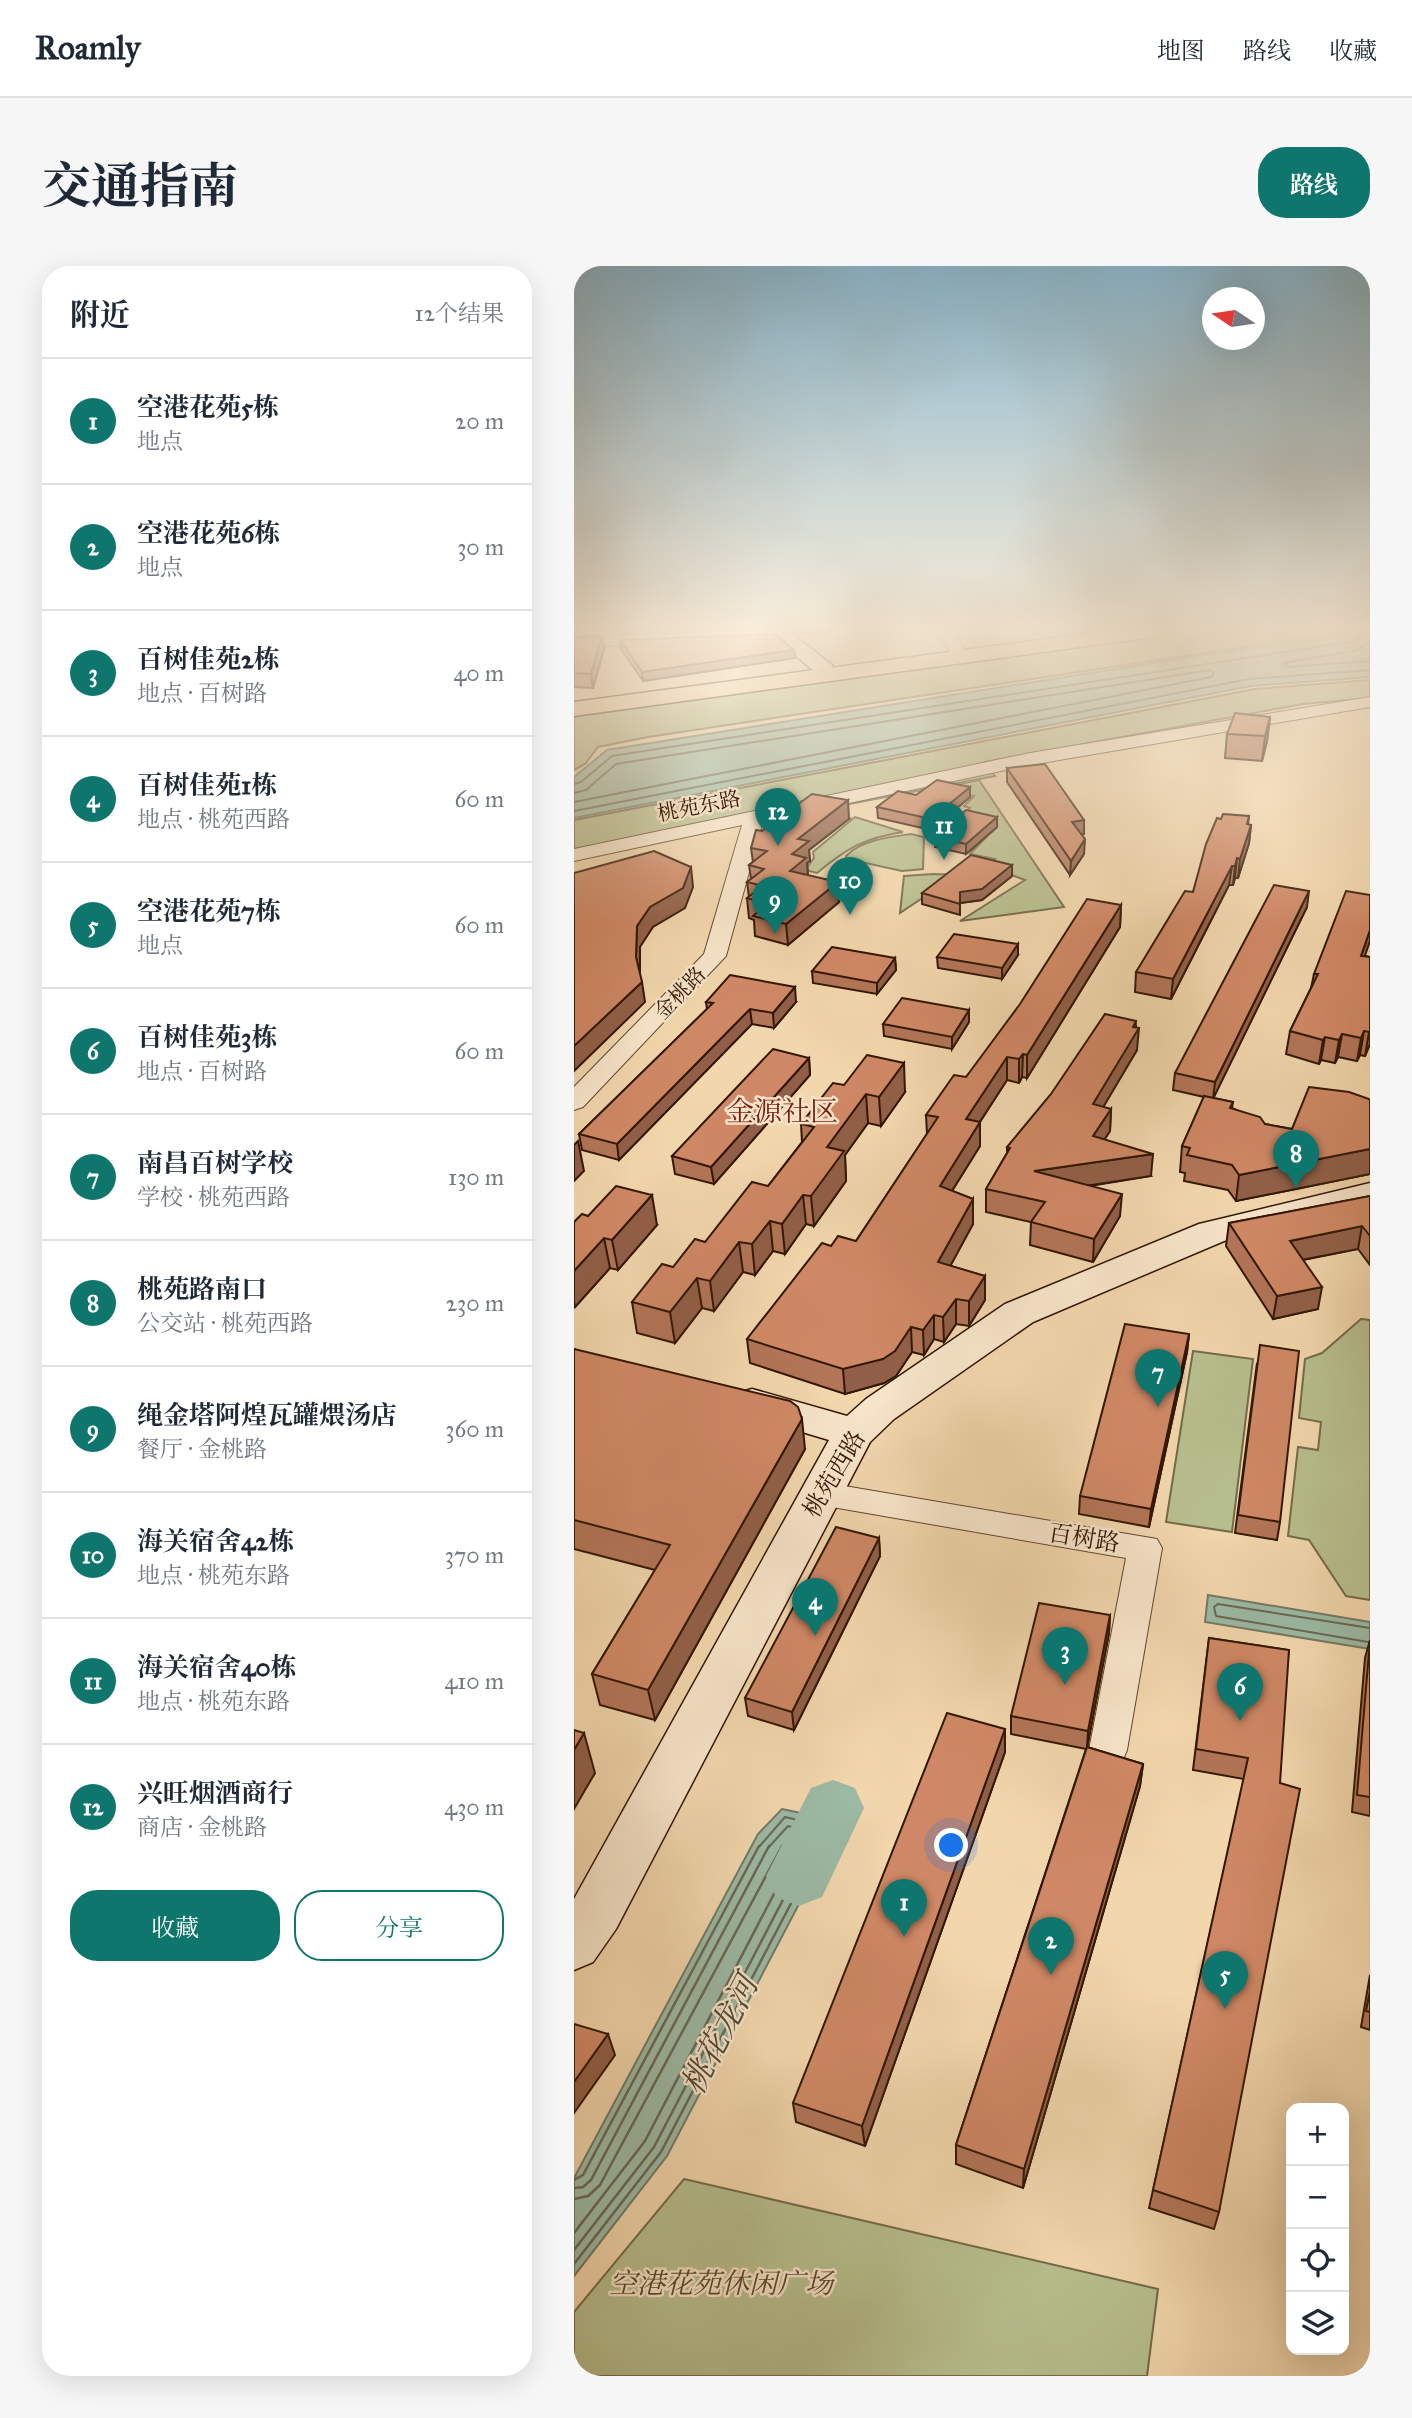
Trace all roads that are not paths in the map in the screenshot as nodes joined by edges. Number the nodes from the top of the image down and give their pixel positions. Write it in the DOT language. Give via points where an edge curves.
graph roads {
  1 [pos="1206,729"];
  2 [pos="754,819"];
  3 [pos="574,855"];
  4 [pos="574,1102"];
  5 [pos="1370,1194"];
  6 [pos="712,1391"];
  7 [pos="854,1433"];
  8 [pos="821,1494"];
  9 [pos="1108,1750"];
  10 [pos="574,1944"];
  1 -- 2 [label="street, 桃苑东路" via="1030,759"];
  2 -- 3 [label="street, 桃苑东路"];
  2 -- 4 [label="street, 金桃路" via="715,956"];
  5 -- 7 [label="street, 桃苑西路" via="1212,1232 1019,1313 880,1409"];
  6 -- 7 [label="street"];
  7 -- 8 [label="street, 桃苑西路"];
  8 -- 9 [label="street, 百树路" via="1144,1548"];
  8 -- 10 [label="street, 桃苑西路" via="597,1911"];
}
